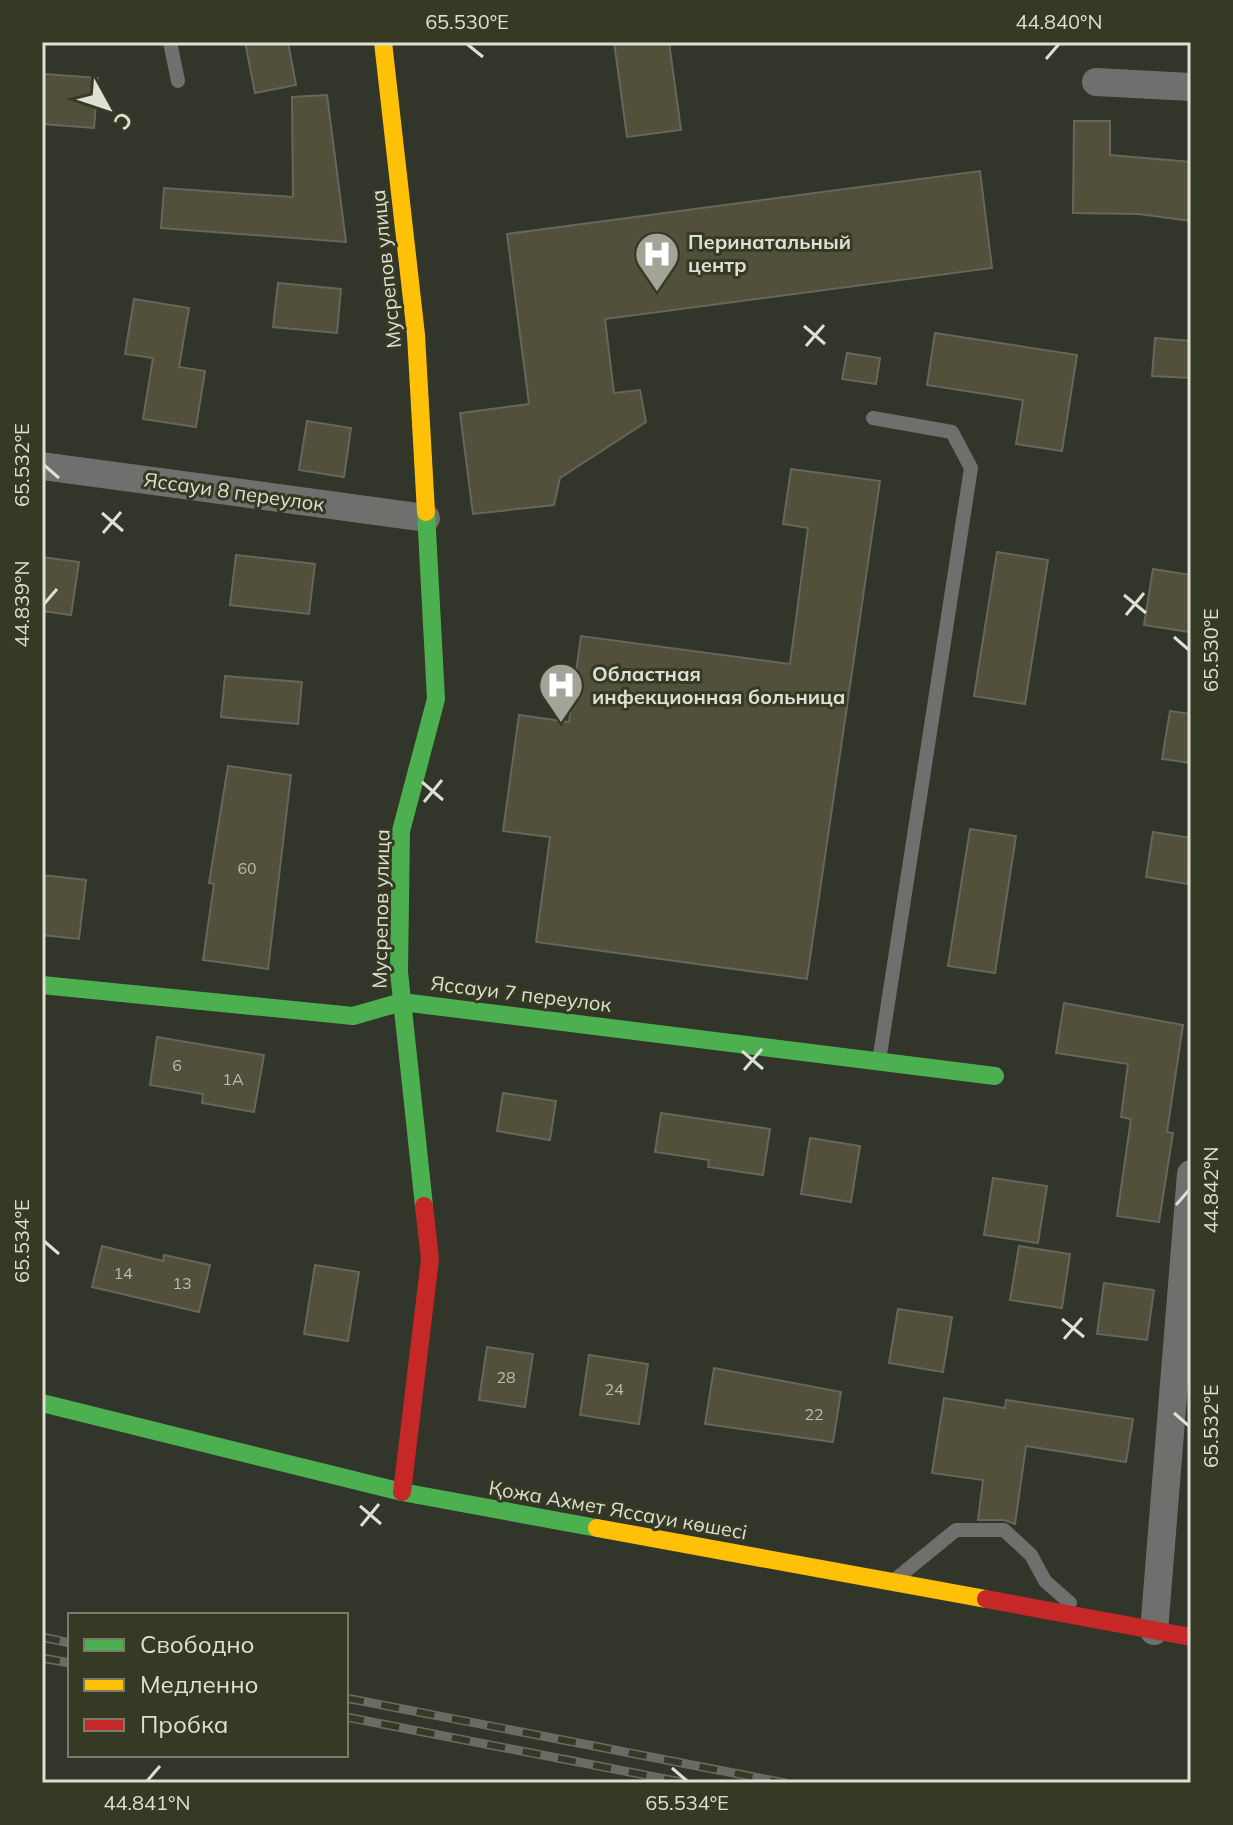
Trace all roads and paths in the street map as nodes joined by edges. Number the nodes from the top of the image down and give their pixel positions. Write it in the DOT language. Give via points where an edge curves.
graph roads {
  1 [pos="170,42"];
  2 [pos="383,42"];
  3 [pos="178,81"];
  4 [pos="1096,82"];
  5 [pos="1191,87"];
  6 [pos="873,418"];
  7 [pos="42,466"];
  8 [pos="426,518"];
  9 [pos="42,985"];
  10 [pos="402,1002"];
  11 [pos="879,1061"];
  12 [pos="995,1076"];
  13 [pos="1191,1185"];
  14 [pos="42,1403"];
  15 [pos="402,1492"];
  16 [pos="892,1582"];
  17 [pos="1089,1619"];
  18 [pos="1179,1631"];
  1 -- 3 [label="lane"];
  2 -- 8 [label="street, Мусрепов улица" via="416,335"];
  4 -- 5 [label="street"];
  6 -- 11 [label="lane" via="952,432 971,468"];
  7 -- 8 [label="street, Яссауи 8 переулок"];
  8 -- 10 [label="street, Мусрепов улица" via="436,699 401,831"];
  9 -- 10 [label="street, Яссауи 7 переулок" via="353,1016"];
  10 -- 11 [label="street, Яссауи 7 переулок"];
  10 -- 15 [label="street, Мусрепов улица" via="430,1259"];
  11 -- 12 [label="street, Яссауи 7 переулок"];
  13 -- 18 [label="street"];
  14 -- 15 [label="street, Қожа Ахмет Яссауи көшесі"];
  15 -- 16 [label="street, Қожа Ахмет Яссауи көшесі"];
  16 -- 17 [label="street, Қожа Ахмет Яссауи көшесі"];
  16 -- 17 [label="lane" via="956,1530 1004,1530 1031,1555 1045,1581"];
  17 -- 18 [label="street, Қожа Ахмет Яссауи көшесі"];
}
